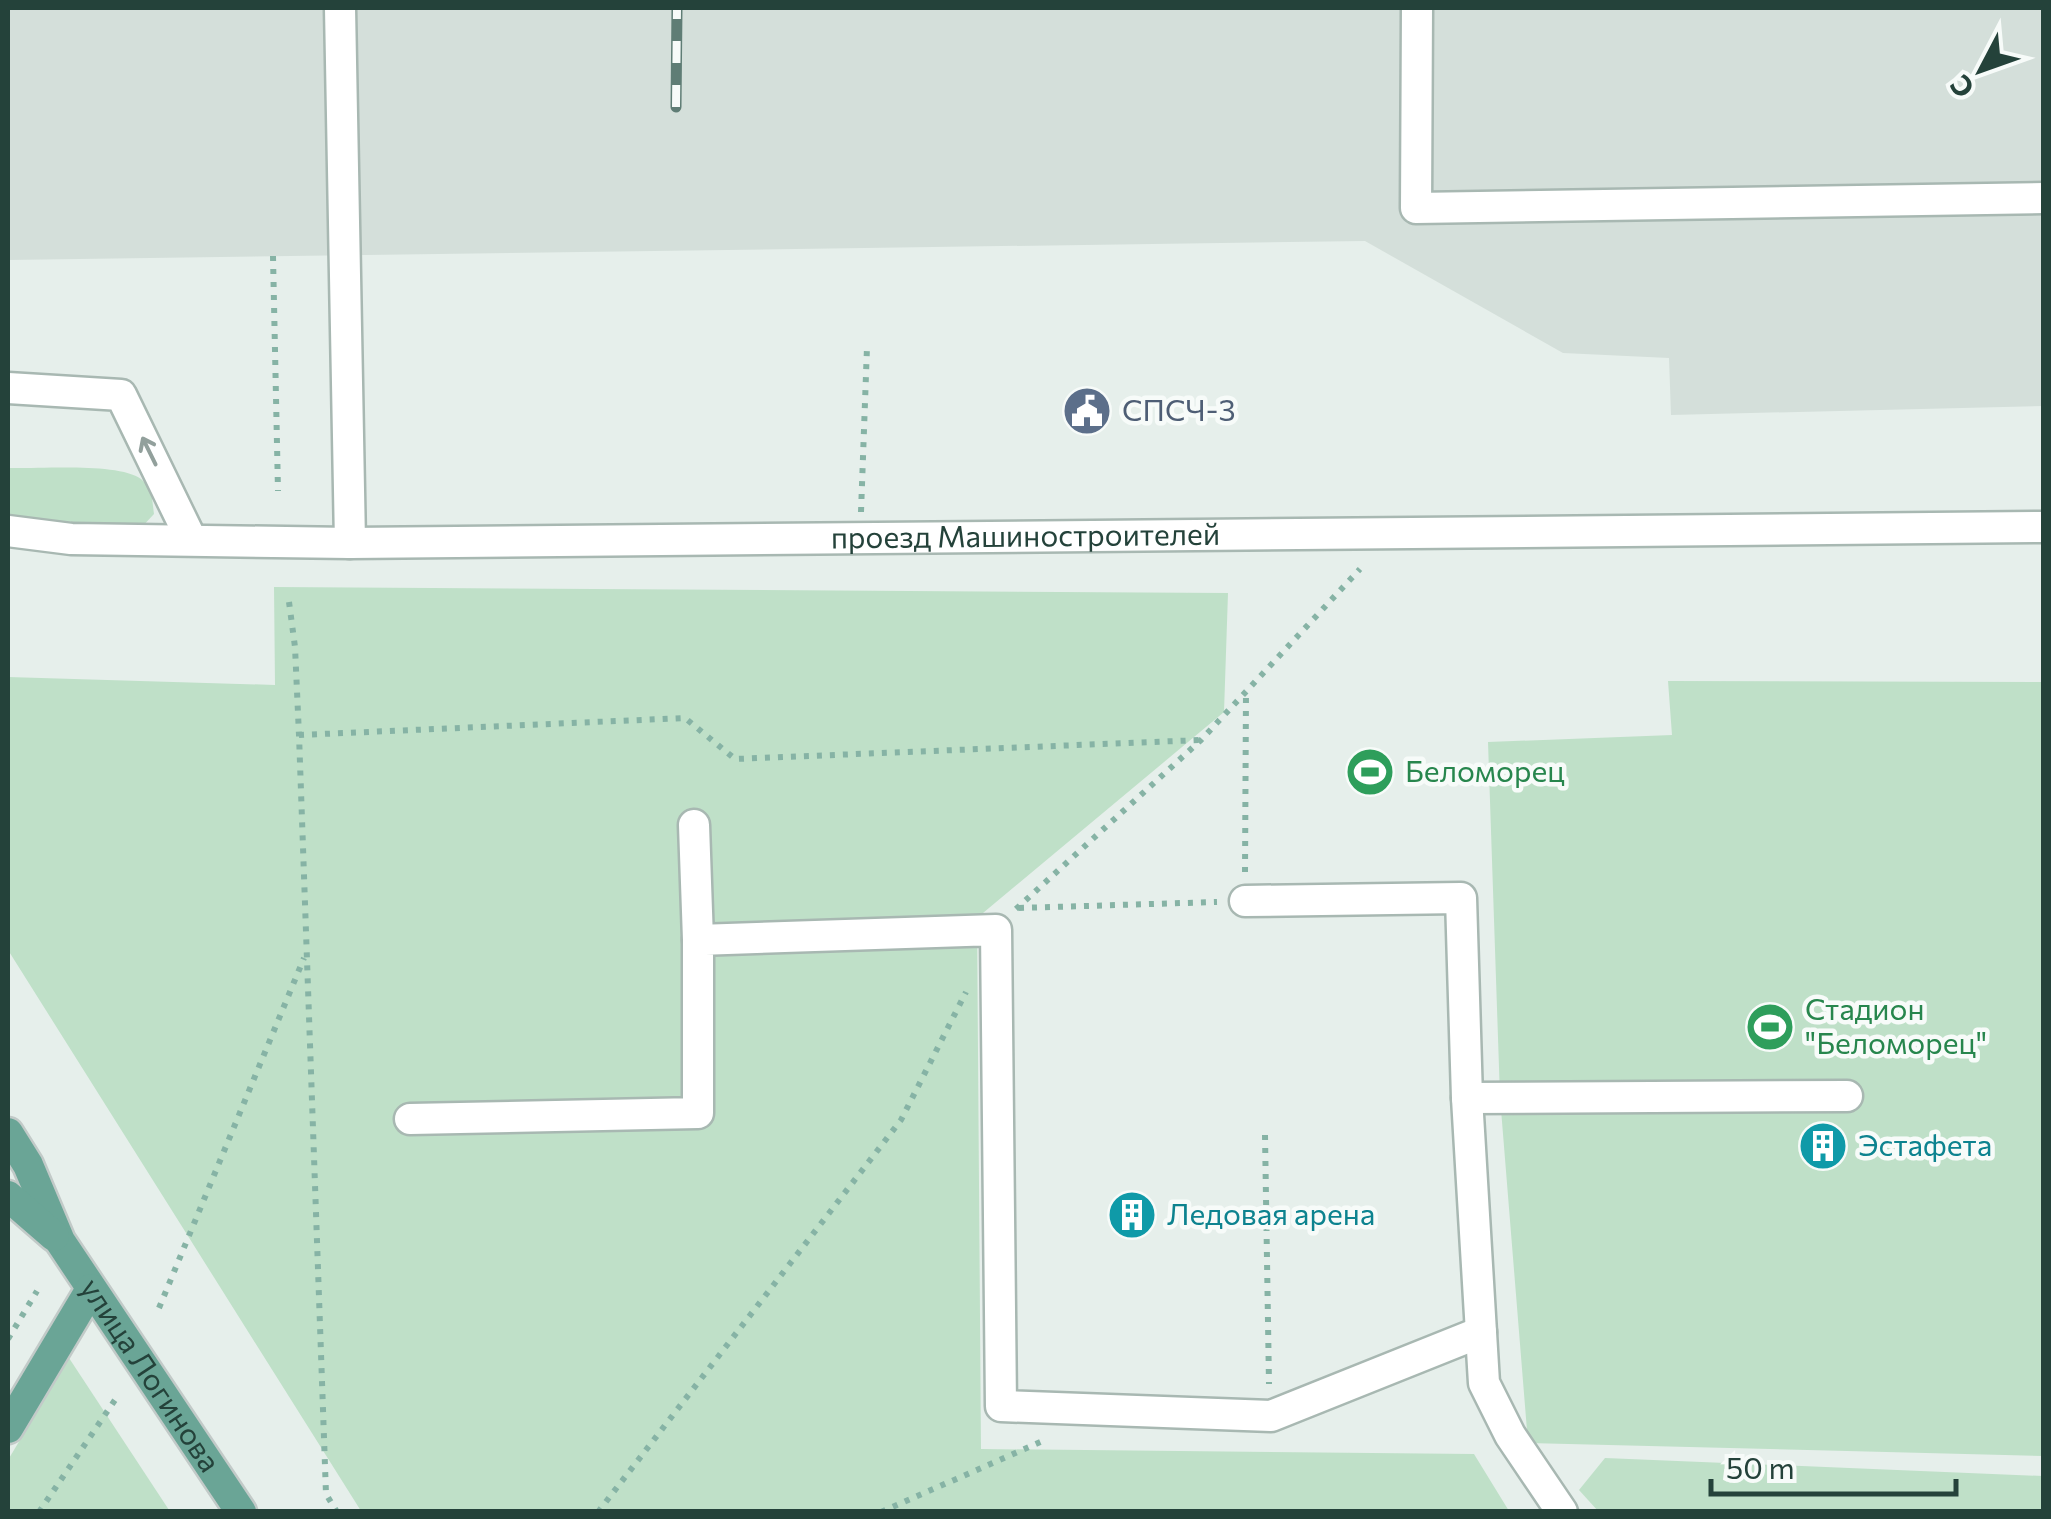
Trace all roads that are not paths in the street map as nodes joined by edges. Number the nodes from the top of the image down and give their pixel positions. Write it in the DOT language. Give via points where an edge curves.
graph roads {
  1 [pos="340,8"];
  2 [pos="1417,8"];
  3 [pos="2044,198"];
  4 [pos="8,388"];
  5 [pos="2044,527"];
  6 [pos="8,531"];
  7 [pos="191,539"];
  8 [pos="350,543"];
  9 [pos="694,825"];
  10 [pos="1244,902"];
  11 [pos="698,940"];
  12 [pos="1847,1096"];
  13 [pos="1467,1098"];
  14 [pos="410,1119"];
  15 [pos="8,1133"];
  16 [pos="8,1196"];
  17 [pos="60,1241"];
  18 [pos="90,1289"];
  19 [pos="1481,1332"];
  20 [pos="8,1428"];
  21 [pos="241,1512"];
  22 [pos="1562,1512"];
  1 -- 8 [label="street"];
  2 -- 3 [label="street" via="1416,208"];
  7 -- 4 [label="street, one-way" via="121,395"];
  5 -- 8 [label="street, проезд Машиностроителей"];
  6 -- 7 [label="street, проезд Машиностроителей" via="71,539"];
  7 -- 8 [label="street, проезд Машиностроителей"];
  9 -- 11 [label="street"];
  10 -- 13 [label="street" via="1461,898"];
  11 -- 14 [label="street" via="698,1113"];
  11 -- 19 [label="street" via="996,930 1001,1406 1271,1416"];
  12 -- 13 [label="street"];
  13 -- 19 [label="street"];
  15 -- 17 [label="main road, улица Логинова"];
  16 -- 17 [label="main road, улица Логинова"];
  17 -- 18 [label="main road, улица Логинова"];
  18 -- 20 [label="main road"];
  18 -- 21 [label="main road, улица Логинова"];
  19 -- 22 [label="street" via="1484,1383"];
}
